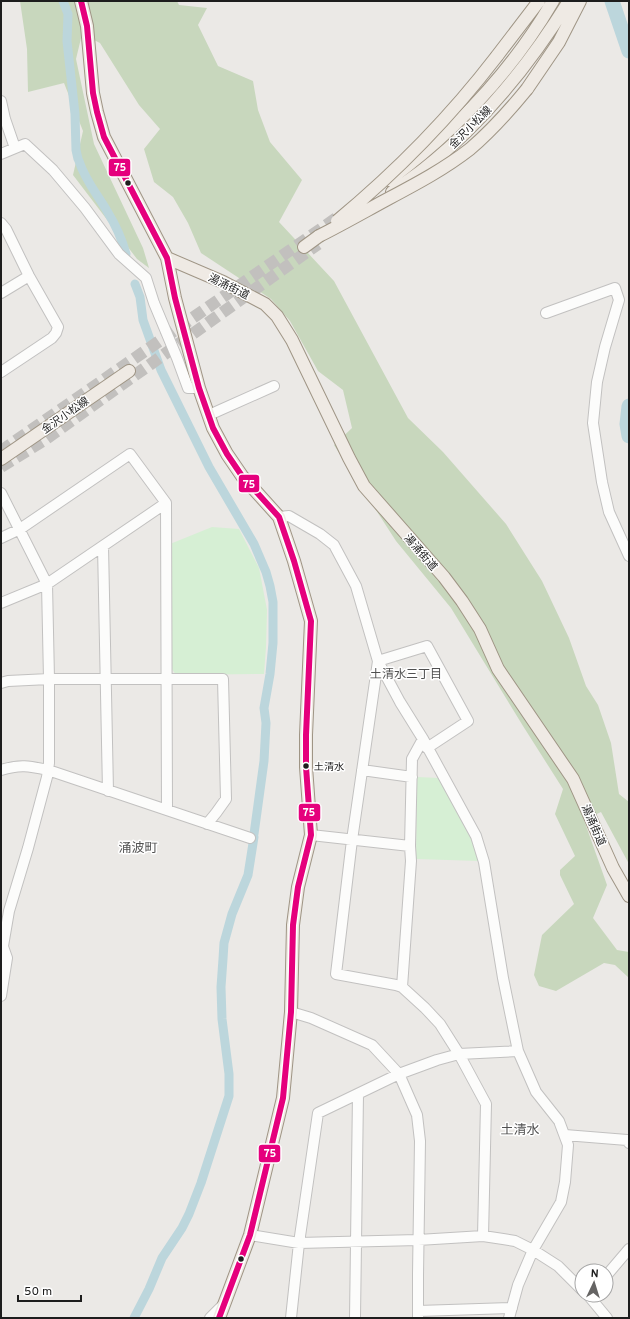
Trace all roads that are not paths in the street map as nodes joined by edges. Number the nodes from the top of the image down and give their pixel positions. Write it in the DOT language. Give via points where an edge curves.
graph roads {
  1 [pos="81,1"];
  2 [pos="539,1"];
  3 [pos="553,1"];
  4 [pos="575,4"];
  5 [pos="1,102"];
  6 [pos="16,148"];
  7 [pos="1,154"];
  8 [pos="1,224"];
  9 [pos="319,236"];
  10 [pos="304,247"];
  11 [pos="167,258"];
  12 [pos="29,276"];
  13 [pos="1,293"];
  14 [pos="546,313"];
  15 [pos="129,371"];
  16 [pos="1,372"];
  17 [pos="274,386"];
  18 [pos="199,388"];
  19 [pos="209,415"];
  20 [pos="1,459"];
  21 [pos="1,493"];
  22 [pos="166,503"];
  23 [pos="279,517"];
  24 [pos="20,529"];
  25 [pos="1,538"];
  26 [pos="103,546"];
  27 [pos="629,556"];
  28 [pos="47,584"];
  29 [pos="1,603"];
  30 [pos="378,661"];
  31 [pos="49,679"];
  32 [pos="106,679"];
  33 [pos="166,679"];
  34 [pos="1,683"];
  35 [pos="425,743"];
  36 [pos="1,770"];
  37 [pos="48,770"];
  38 [pos="362,770"];
  39 [pos="412,777"];
  40 [pos="108,791"];
  41 [pos="167,810"];
  42 [pos="207,824"];
  43 [pos="311,835"];
  44 [pos="250,838"];
  45 [pos="352,840"];
  46 [pos="410,846"];
  47 [pos="629,896"];
  48 [pos="2,944"];
  49 [pos="402,987"];
  50 [pos="1,996"];
  51 [pos="291,1012"];
  52 [pos="518,1051"];
  53 [pos="460,1054"];
  54 [pos="399,1074"];
  55 [pos="358,1094"];
  56 [pos="565,1135"];
  57 [pos="629,1143"];
  58 [pos="250,1235"];
  59 [pos="483,1236"];
  60 [pos="418,1240"];
  61 [pos="356,1241"];
  62 [pos="299,1243"];
  63 [pos="629,1249"];
  64 [pos="533,1250"];
  65 [pos="614,1267"];
  66 [pos="574,1281"];
  67 [pos="225,1303"];
  68 [pos="594,1303"];
  69 [pos="512,1308"];
  70 [pos="418,1314"];
  71 [pos="210,1318"];
  72 [pos="219,1318"];
  73 [pos="291,1318"];
  74 [pos="355,1318"];
  75 [pos="509,1318"];
  76 [pos="607,1318"];
  1 -- 11 [label="main road" via="87,26 93,93 104,137"];
  2 -- 9 [label="main road, bridge" via="498,56 452,110 410,154"];
  3 -- 4 [label="main road, 金沢小松線" via="530,37 462,118 415,161 341,221 423,170 464,134 516,78 548,34"];
  4 -- 9 [label="main road, bridge" via="559,42 527,89 485,135 447,166 422,182"];
  5 -- 6 [label="street"];
  6 -- 7 [label="street"];
  6 -- 18 [label="street" via="24,144 53,170 119,254 146,278 188,388"];
  8 -- 12 [label="street" via="6,229"];
  9 -- 10 [label="main road"];
  11 -- 18 [label="main road"];
  11 -- 47 [label="main road, 湯涌街道" via="265,304 277,316 292,340 364,486 444,577 480,628 498,669 573,779 613,868"];
  12 -- 13 [label="street"];
  12 -- 16 [label="street" via="58,327 52,338"];
  14 -- 27 [label="street" via="615,288 619,300 597,382 593,423 602,482 610,512"];
  15 -- 20 [label="main road, 金沢小松線"];
  17 -- 19 [label="street"];
  18 -- 19 [label="main road"];
  19 -- 23 [label="main road" via="227,454 242,476"];
  21 -- 24 [label="street"];
  22 -- 24 [label="street" via="130,454"];
  22 -- 26 [label="street"];
  22 -- 33 [label="street"];
  23 -- 30 [label="street" via="289,516 334,545 356,586"];
  23 -- 43 [label="main road" via="310,620 306,767"];
  24 -- 25 [label="street"];
  24 -- 28 [label="street"];
  26 -- 28 [label="street"];
  26 -- 32 [label="street"];
  28 -- 29 [label="street"];
  28 -- 31 [label="street"];
  30 -- 35 [label="street"];
  30 -- 35 [label="street" via="427,646 468,721"];
  30 -- 38 [label="street"];
  31 -- 32 [label="street"];
  31 -- 34 [label="street"];
  31 -- 37 [label="street"];
  32 -- 33 [label="street"];
  32 -- 40 [label="street"];
  33 -- 41 [label="street"];
  33 -- 42 [label="street" via="223,679 226,799"];
  35 -- 39 [label="street" via="412,760"];
  35 -- 52 [label="street" via="476,836 484,862"];
  36 -- 37 [label="street" via="14,766"];
  37 -- 40 [label="street"];
  37 -- 48 [label="street" via="28,848 8,910"];
  38 -- 39 [label="street"];
  38 -- 45 [label="street"];
  39 -- 46 [label="street"];
  40 -- 41 [label="street"];
  41 -- 42 [label="street"];
  42 -- 44 [label="street"];
  43 -- 45 [label="street"];
  43 -- 51 [label="main road" via="298,887 293,925"];
  45 -- 46 [label="street"];
  45 -- 49 [label="street" via="336,974"];
  46 -- 49 [label="street"];
  48 -- 50 [label="street" via="8,958"];
  49 -- 53 [label="street" via="440,1024"];
  51 -- 54 [label="street" via="372,1045"];
  51 -- 58 [label="main road" via="283,1098"];
  52 -- 53 [label="street"];
  52 -- 56 [label="street" via="536,1092 559,1122"];
  53 -- 54 [label="street"];
  53 -- 59 [label="street" via="486,1104"];
  54 -- 55 [label="street"];
  54 -- 60 [label="street" via="417,1114 420,1141"];
  55 -- 61 [label="street"];
  55 -- 62 [label="street" via="318,1113"];
  56 -- 57 [label="street" via="627,1140"];
  56 -- 64 [label="street" via="568,1145 561,1202"];
  58 -- 62 [label="street"];
  58 -- 67 [label="main road"];
  59 -- 60 [label="street"];
  59 -- 64 [label="street" via="515,1241"];
  60 -- 61 [label="street"];
  60 -- 70 [label="street"];
  61 -- 62 [label="street"];
  61 -- 74 [label="street"];
  62 -- 73 [label="street"];
  63 -- 65 [label="street"];
  64 -- 66 [label="street" via="558,1266"];
  64 -- 69 [label="street" via="518,1285"];
  67 -- 71 [label="street"];
  67 -- 72 [label="main road"];
  68 -- 76 [label="street"];
  69 -- 70 [label="street"];
  69 -- 75 [label="street"];
}
